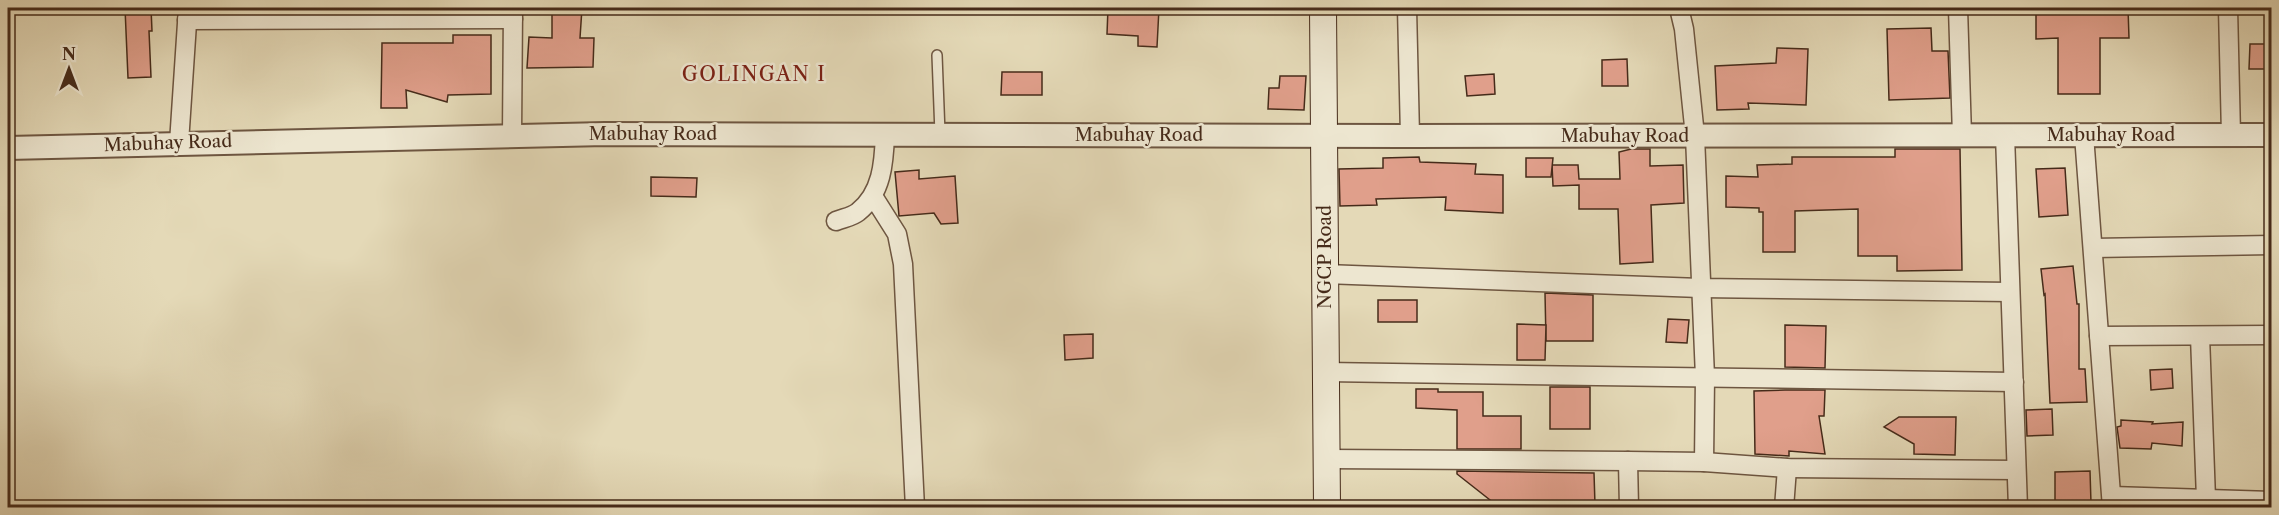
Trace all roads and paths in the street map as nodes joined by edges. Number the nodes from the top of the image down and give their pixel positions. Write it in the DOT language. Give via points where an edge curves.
graph roads {
  1 [pos="1323,8"];
  2 [pos="1407,8"];
  3 [pos="1678,8"];
  4 [pos="1958,8"];
  5 [pos="2228,8"];
  6 [pos="346,13"];
  7 [pos="513,13"];
  8 [pos="188,14"];
  9 [pos="937,55"];
  10 [pos="885,134"];
  11 [pos="940,134"];
  12 [pos="512,135"];
  13 [pos="2004,135"];
  14 [pos="2084,135"];
  15 [pos="2231,135"];
  16 [pos="2271,135"];
  17 [pos="1324,136"];
  18 [pos="1410,136"];
  19 [pos="1695,136"];
  20 [pos="1962,136"];
  21 [pos="179,142"];
  22 [pos="8,148"];
  23 [pos="873,196"];
  24 [pos="836,221"];
  25 [pos="2271,245"];
  26 [pos="2093,248"];
  27 [pos="1325,274"];
  28 [pos="1700,288"];
  29 [pos="2010,292"];
  30 [pos="2271,335"];
  31 [pos="2099,336"];
  32 [pos="2200,336"];
  33 [pos="1326,372"];
  34 [pos="1705,377"];
  35 [pos="2014,381"];
  36 [pos="1326,459"];
  37 [pos="1628,461"];
  38 [pos="1704,462"];
  39 [pos="1787,468"];
  40 [pos="2016,470"];
  41 [pos="2206,499"];
  42 [pos="2271,501"];
  43 [pos="2112,502"];
  44 [pos="915,507"];
  45 [pos="1327,507"];
  46 [pos="1629,507"];
  47 [pos="1784,507"];
  48 [pos="2018,507"];
  1 -- 17 [label="main road, NGCP Road"];
  2 -- 18 [label="street"];
  3 -- 19 [label="street" via="1684,29"];
  4 -- 20 [label="street"];
  5 -- 15 [label="street"];
  6 -- 7 [label="street"];
  6 -- 8 [label="street"];
  7 -- 12 [label="street"];
  8 -- 21 [label="street"];
  9 -- 11 [label="lane"];
  10 -- 11 [label="street, Mabuhay Road"];
  10 -- 12 [label="street, Mabuhay Road"];
  10 -- 23 [label="street" via="883,168"];
  11 -- 17 [label="street, Mabuhay Road"];
  12 -- 21 [label="street, Mabuhay Road"];
  13 -- 14 [label="street, Mabuhay Road"];
  13 -- 20 [label="street, Mabuhay Road"];
  13 -- 29 [label="street"];
  14 -- 15 [label="street, Mabuhay Road"];
  14 -- 26 [label="street"];
  15 -- 16 [label="street, Mabuhay Road"];
  17 -- 18 [label="street, Mabuhay Road"];
  17 -- 27 [label="main road, NGCP Road"];
  18 -- 19 [label="street, Mabuhay Road"];
  19 -- 20 [label="street, Mabuhay Road"];
  19 -- 28 [label="street"];
  21 -- 22 [label="street, Mabuhay Road"];
  23 -- 24 [label="street" via="857,213"];
  23 -- 44 [label="street" via="897,234 903,264"];
  25 -- 26 [label="street"];
  26 -- 31 [label="street"];
  27 -- 28 [label="street"];
  27 -- 33 [label="main road, NGCP Road"];
  28 -- 29 [label="street"];
  28 -- 34 [label="street"];
  29 -- 35 [label="street"];
  30 -- 32 [label="street"];
  31 -- 32 [label="street"];
  31 -- 43 [label="street"];
  32 -- 41 [label="street"];
  33 -- 34 [label="street"];
  33 -- 36 [label="main road, NGCP Road"];
  34 -- 35 [label="street"];
  34 -- 38 [label="street"];
  35 -- 40 [label="street"];
  36 -- 37 [label="street"];
  36 -- 45 [label="main road, NGCP Road"];
  37 -- 38 [label="street"];
  37 -- 46 [label="street"];
  38 -- 39 [label="street"];
  39 -- 40 [label="street"];
  39 -- 47 [label="street"];
  40 -- 48 [label="street"];
  41 -- 42 [label="street"];
  41 -- 43 [label="street"];
}
